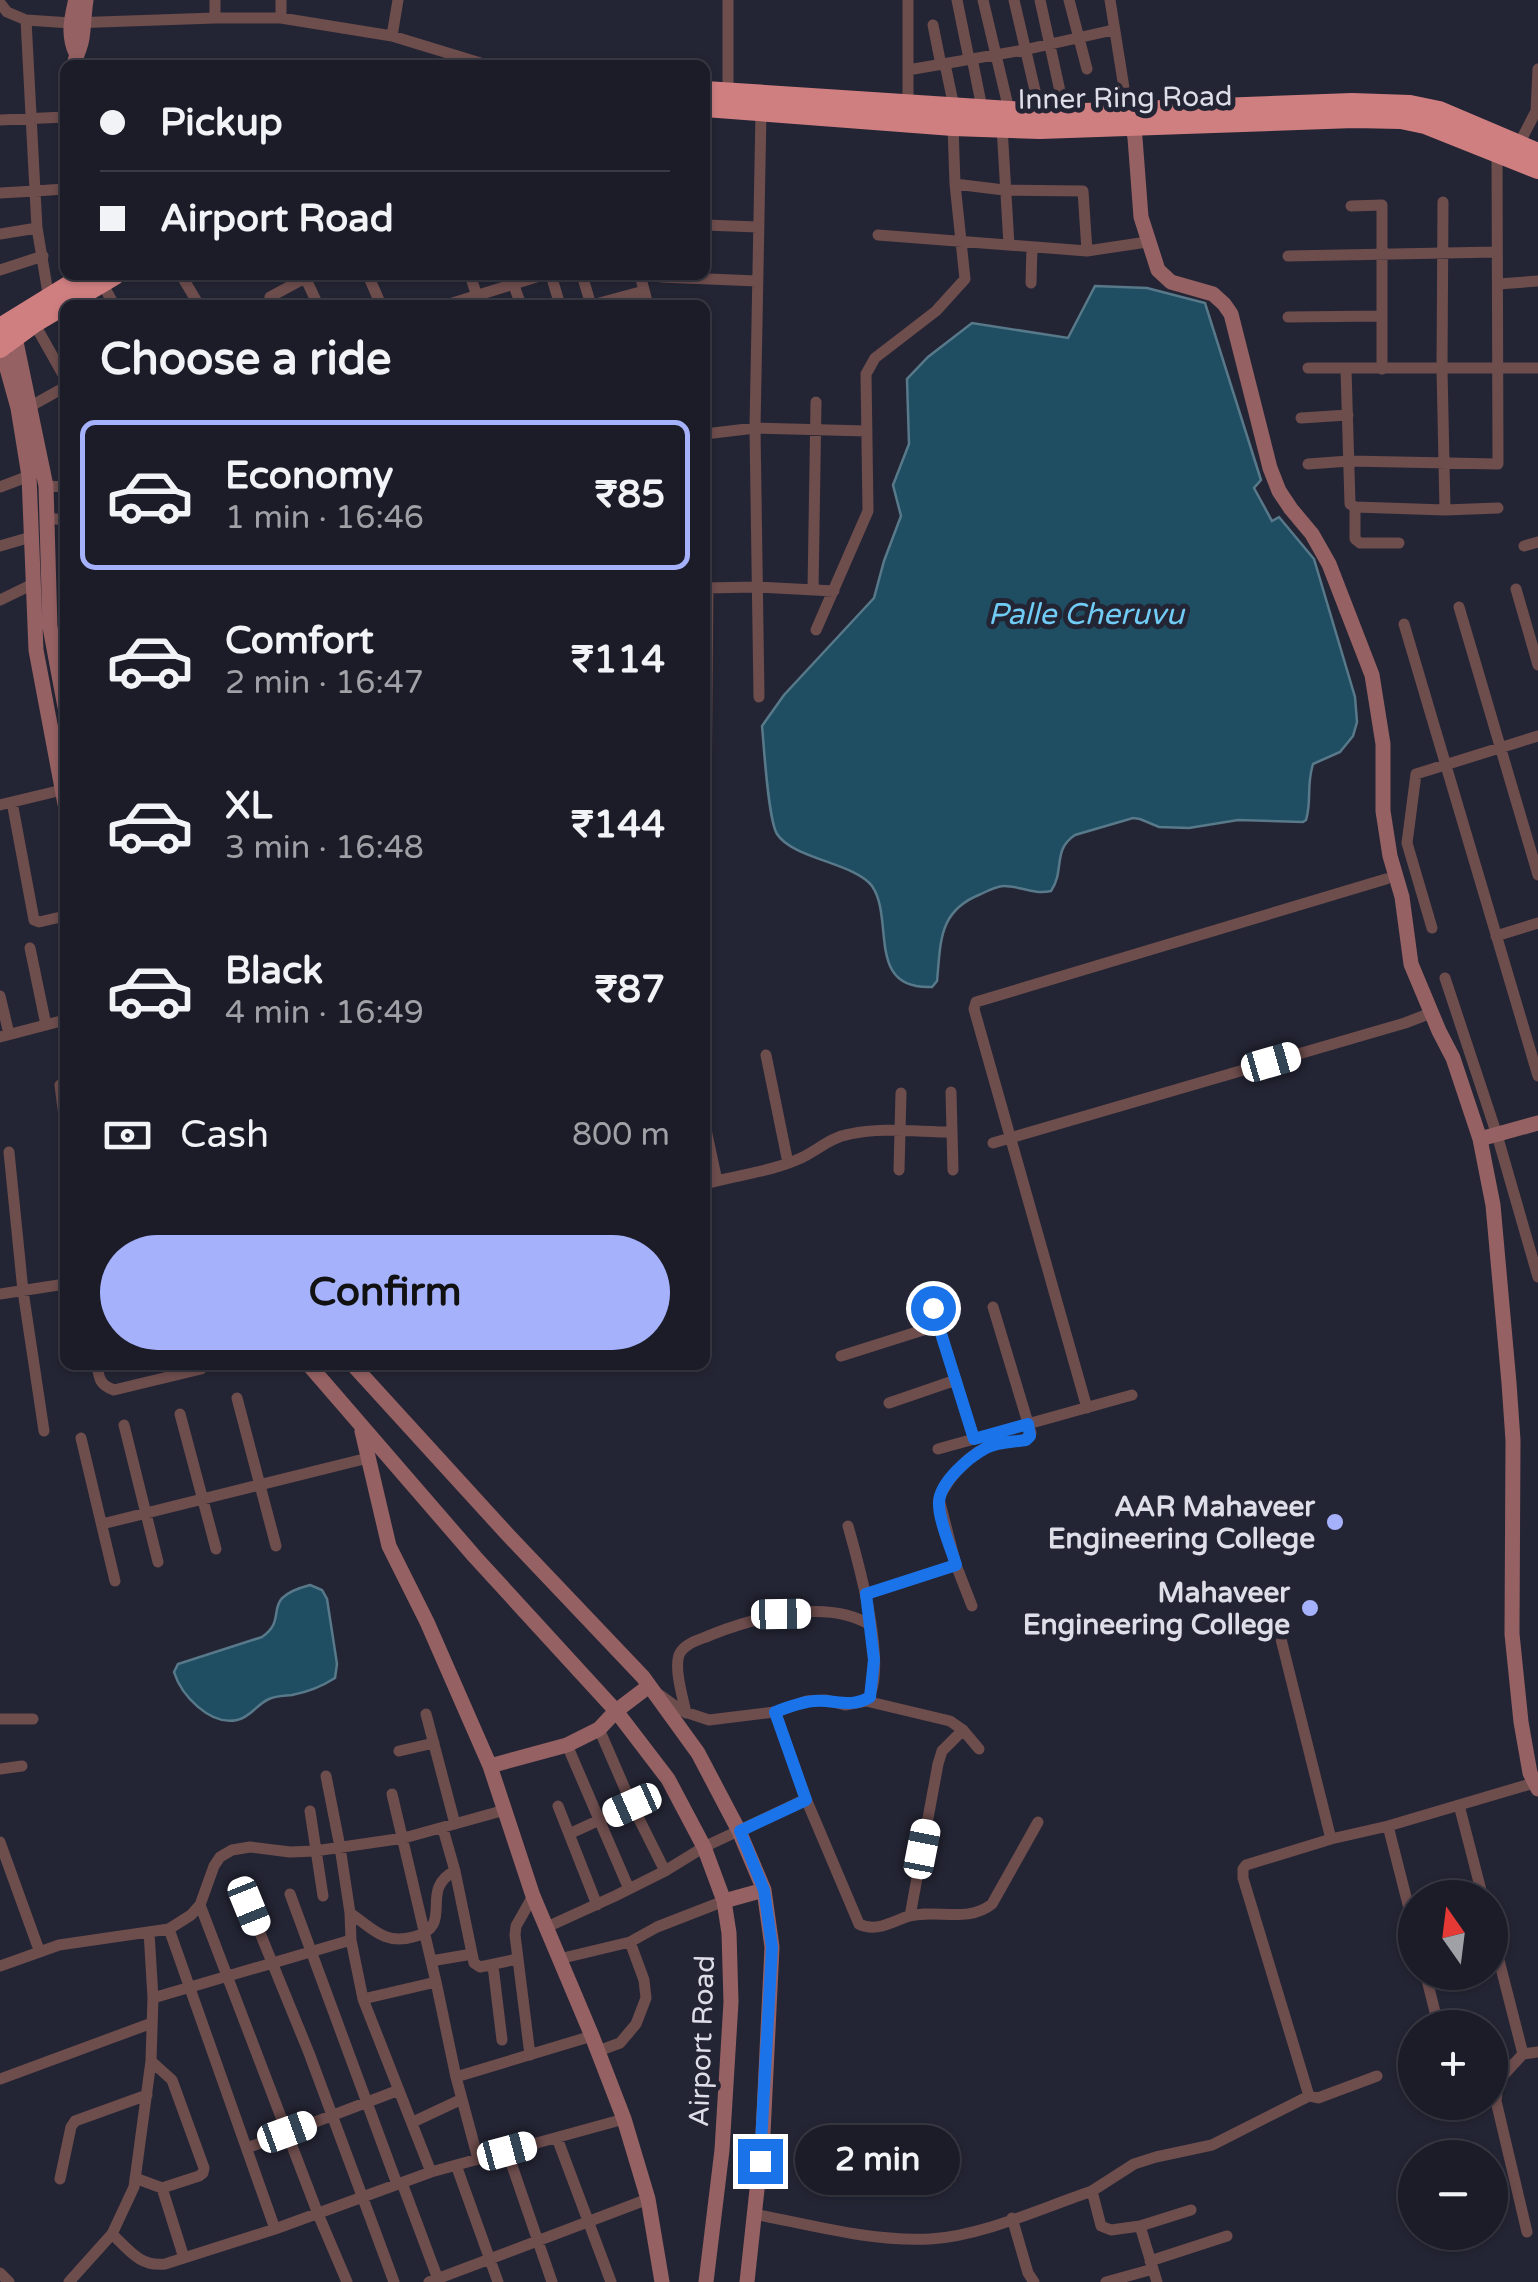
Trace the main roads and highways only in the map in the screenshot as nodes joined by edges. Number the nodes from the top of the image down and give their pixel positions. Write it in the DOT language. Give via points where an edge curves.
graph roads {
  1 [pos="76,0"];
  2 [pos="86,0"];
  3 [pos="76,23"];
  4 [pos="75,59"];
  5 [pos="710,91"];
  6 [pos="710,107"];
  7 [pos="953,116"];
  8 [pos="1006,119"];
  9 [pos="1131,120"];
  10 [pos="1528,149"];
  11 [pos="1538,169"];
  12 [pos="98,280"];
  13 [pos="64,300"];
  14 [pos="60,303"];
  15 [pos="60,303"];
  16 [pos="3,335"];
  17 [pos="58,627"];
  18 [pos="60,773"];
  19 [pos="1538,1123"];
  20 [pos="1489,1137"];
  21 [pos="313,1370"];
  22 [pos="358,1370"];
  23 [pos="361,1426"];
  24 [pos="649,1686"];
  25 [pos="616,1711"];
  26 [pos="490,1766"];
  27 [pos="1536,1786"];
  28 [pos="764,1890"];
  29 [pos="724,1901"];
  30 [pos="662,2282"];
  31 [pos="706,2282"];
  32 [pos="747,2282"];
  1 -- 3 [label="main road"];
  2 -- 3 [label="main road"];
  3 -- 4 [label="main road"];
  5 -- 7 [label="highway, Inner Ring Road" via="908,104"];
  6 -- 7 [label="highway, Inner Ring Road"];
  7 -- 8 [label="highway, Inner Ring Road"];
  7 -- 8 [label="highway, Inner Ring Road" via="982,108"];
  8 -- 9 [label="highway, Inner Ring Road" via="1040,112"];
  8 -- 9 [label="highway, Inner Ring Road" via="1040,129"];
  9 -- 10 [label="highway, Inner Ring Road" via="1352,103 1410,105"];
  9 -- 11 [label="highway, Inner Ring Road" via="1402,119"];
  9 -- 20 [label="main road" via="1141,217 1158,270 1171,282 1213,294 1231,314 1270,468 1329,564 1372,675 1383,744 1382,811 1411,964"];
  12 -- 13 [label="highway"];
  14 -- 16 [label="highway"];
  15 -- 16 [label="highway"];
  16 -- 17 [label="main road" via="31,406 46,486"];
  16 -- 18 [label="main road" via="29,476 36,650"];
  19 -- 20 [label="main road"];
  20 -- 27 [label="main road" via="1513,1440 1512,1634"];
  21 -- 23 [label="main road, Airport Road"];
  22 -- 24 [label="main road"];
  23 -- 25 [label="main road, Airport Road"];
  23 -- 26 [label="main road, Airport Road" via="389,1546"];
  24 -- 25 [label="main road"];
  24 -- 28 [label="main road" via="698,1753"];
  25 -- 26 [label="main road" via="599,1729 567,1745"];
  25 -- 29 [label="main road, Airport Road" via="668,1779"];
  26 -- 30 [label="main road, Airport Road" via="532,1896 624,2119 648,2199"];
  28 -- 29 [label="main road"];
  28 -- 32 [label="main road" via="772,1947"];
  29 -- 31 [label="main road, Airport Road" via="732,2002"];
}
